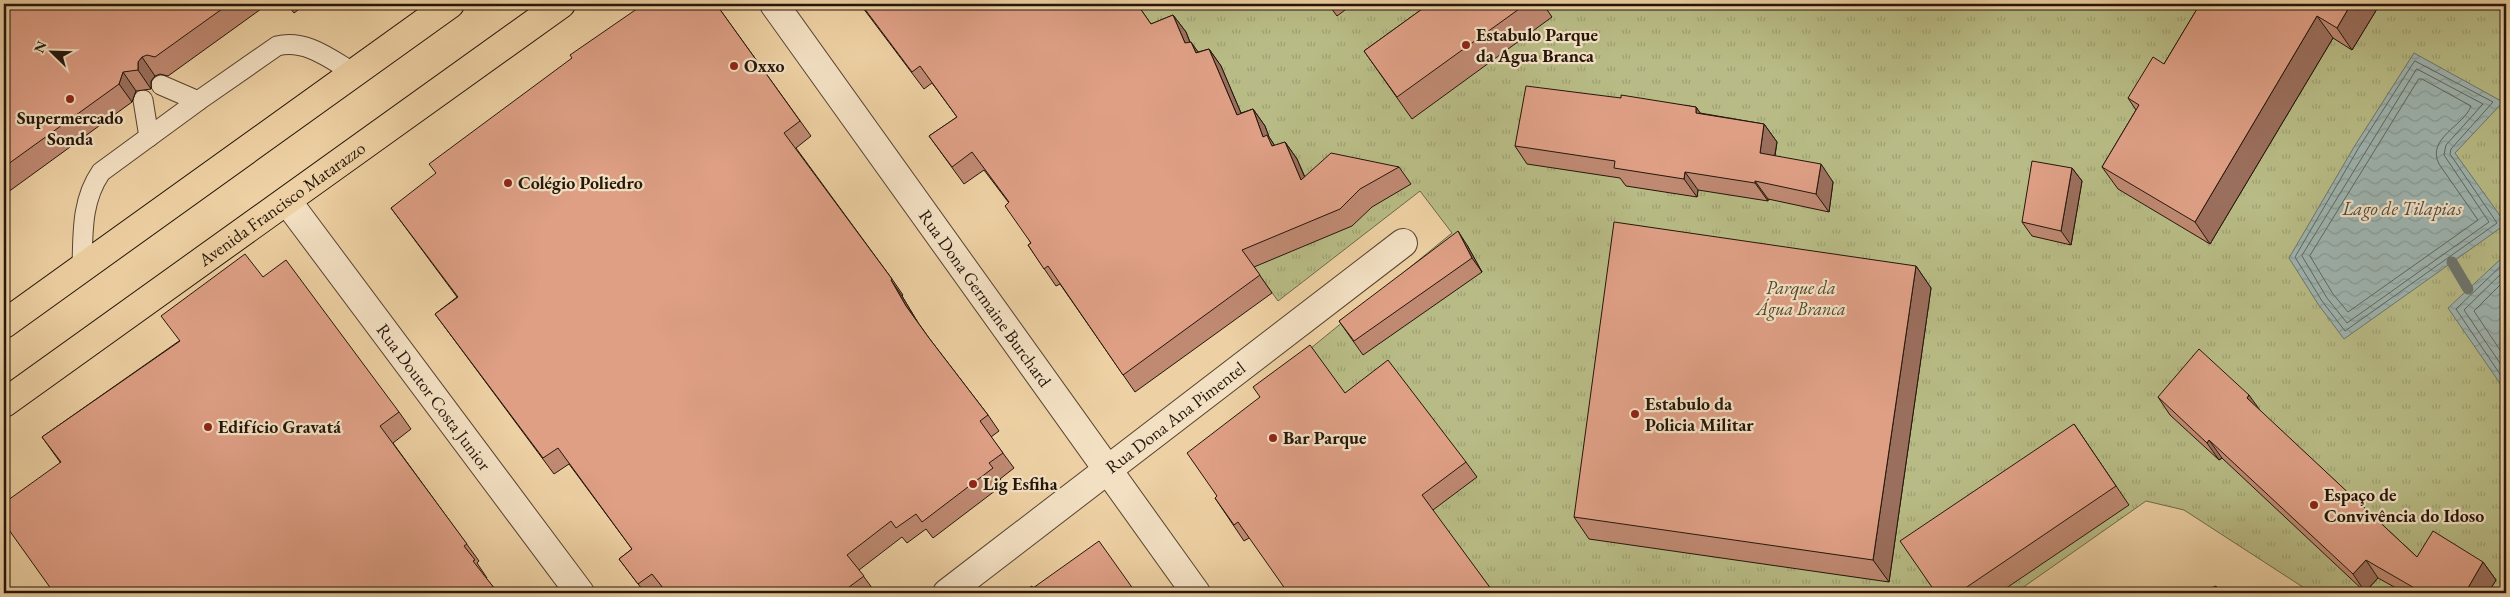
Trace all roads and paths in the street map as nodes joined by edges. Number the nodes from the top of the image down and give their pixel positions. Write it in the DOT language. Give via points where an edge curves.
graph roads {
  1 [pos="450,4"];
  2 [pos="562,4"];
  3 [pos="774,4"];
  4 [pos="354,73"];
  5 [pos="161,85"];
  6 [pos="142,100"];
  7 [pos="198,101"];
  8 [pos="149,137"];
  9 [pos="287,201"];
  10 [pos="1403,243"];
  11 [pos="82,268"];
  12 [pos="4,324"];
  13 [pos="4,403"];
  14 [pos="1108,470"];
  15 [pos="580,593"];
  16 [pos="947,593"];
  17 [pos="1196,593"];
  1 -- 4 [label="main road"];
  2 -- 9 [label="main road, Avenida Francisco Matarazzo"];
  3 -- 14 [label="street, Rua Dona Germaine Burchard"];
  4 -- 7 [label="lane" via="312,49 291,43 277,46"];
  4 -- 11 [label="main road"];
  5 -- 7 [label="lane"];
  6 -- 8 [label="lane"];
  7 -- 8 [label="lane"];
  8 -- 11 [label="lane" via="101,172 92,185 83,217"];
  9 -- 13 [label="main road, Avenida Francisco Matarazzo"];
  9 -- 15 [label="street, Rua Doutor Costa Junior"];
  10 -- 14 [label="street, Rua Dona Ana Pimentel"];
  11 -- 12 [label="main road"];
  14 -- 16 [label="street, Rua Dona Ana Pimentel"];
  14 -- 17 [label="street, Rua Dona Germaine Burchard"];
}
